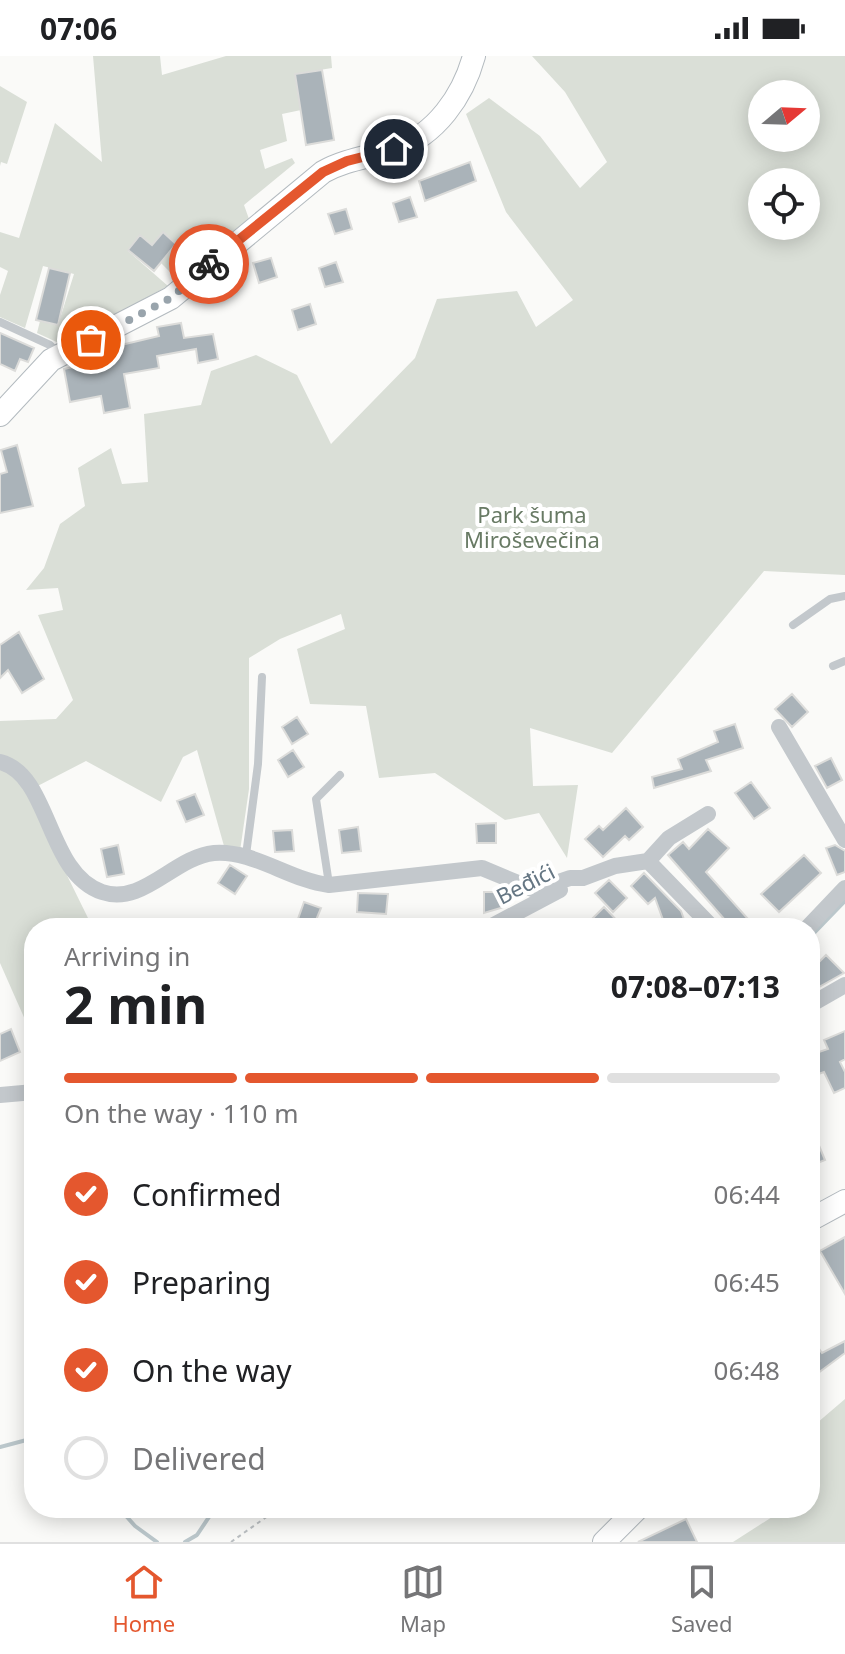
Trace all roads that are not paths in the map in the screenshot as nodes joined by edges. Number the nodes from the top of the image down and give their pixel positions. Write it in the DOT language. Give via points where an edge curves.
graph roads {
  1 [pos="474,56"];
  2 [pos="0,322"];
  3 [pos="59,355"];
  4 [pos="0,415"];
  5 [pos="845,596"];
  6 [pos="793,625"];
  7 [pos="845,661"];
  8 [pos="833,666"];
  9 [pos="262,677"];
  10 [pos="779,727"];
  11 [pos="0,762"];
  12 [pos="340,775"];
  13 [pos="708,814"];
  14 [pos="845,840"];
  15 [pos="246,855"];
  16 [pos="648,861"];
  17 [pos="583,878"];
  18 [pos="329,885"];
  19 [pos="845,888"];
  20 [pos="507,918"];
  21 [pos="703,918"];
  22 [pos="816,918"];
  23 [pos="845,985"];
  24 [pos="820,999"];
  25 [pos="24,1093"];
  26 [pos="0,1095"];
  27 [pos="845,1201"];
  28 [pos="820,1215"];
  29 [pos="628,1518"];
  30 [pos="604,1542"];
  1 -- 3 [label="street" via="457,96 425,133 408,144 323,172 171,298"];
  2 -- 3 [label="lane" via="50,345"];
  3 -- 4 [label="street" via="35,373"];
  5 -- 6 [label="lane" via="830,599"];
  7 -- 8 [label="lane"];
  9 -- 15 [label="lane"];
  10 -- 14 [label="street"];
  11 -- 15 [label="street" via="25,779 72,871 102,892 142,889 191,859 215,853"];
  12 -- 18 [label="lane" via="316,799"];
  13 -- 16 [label="street" via="669,838"];
  15 -- 18 [label="street" via="304,882"];
  16 -- 17 [label="street"];
  16 -- 21 [label="street"];
  17 -- 18 [label="street" via="535,890 482,868"];
  17 -- 20 [label="street, Beđići"];
  19 -- 22 [label="street"];
  23 -- 24 [label="street"];
  25 -- 26 [label="street"];
  27 -- 28 [label="street"];
  29 -- 30 [label="street"];
}
